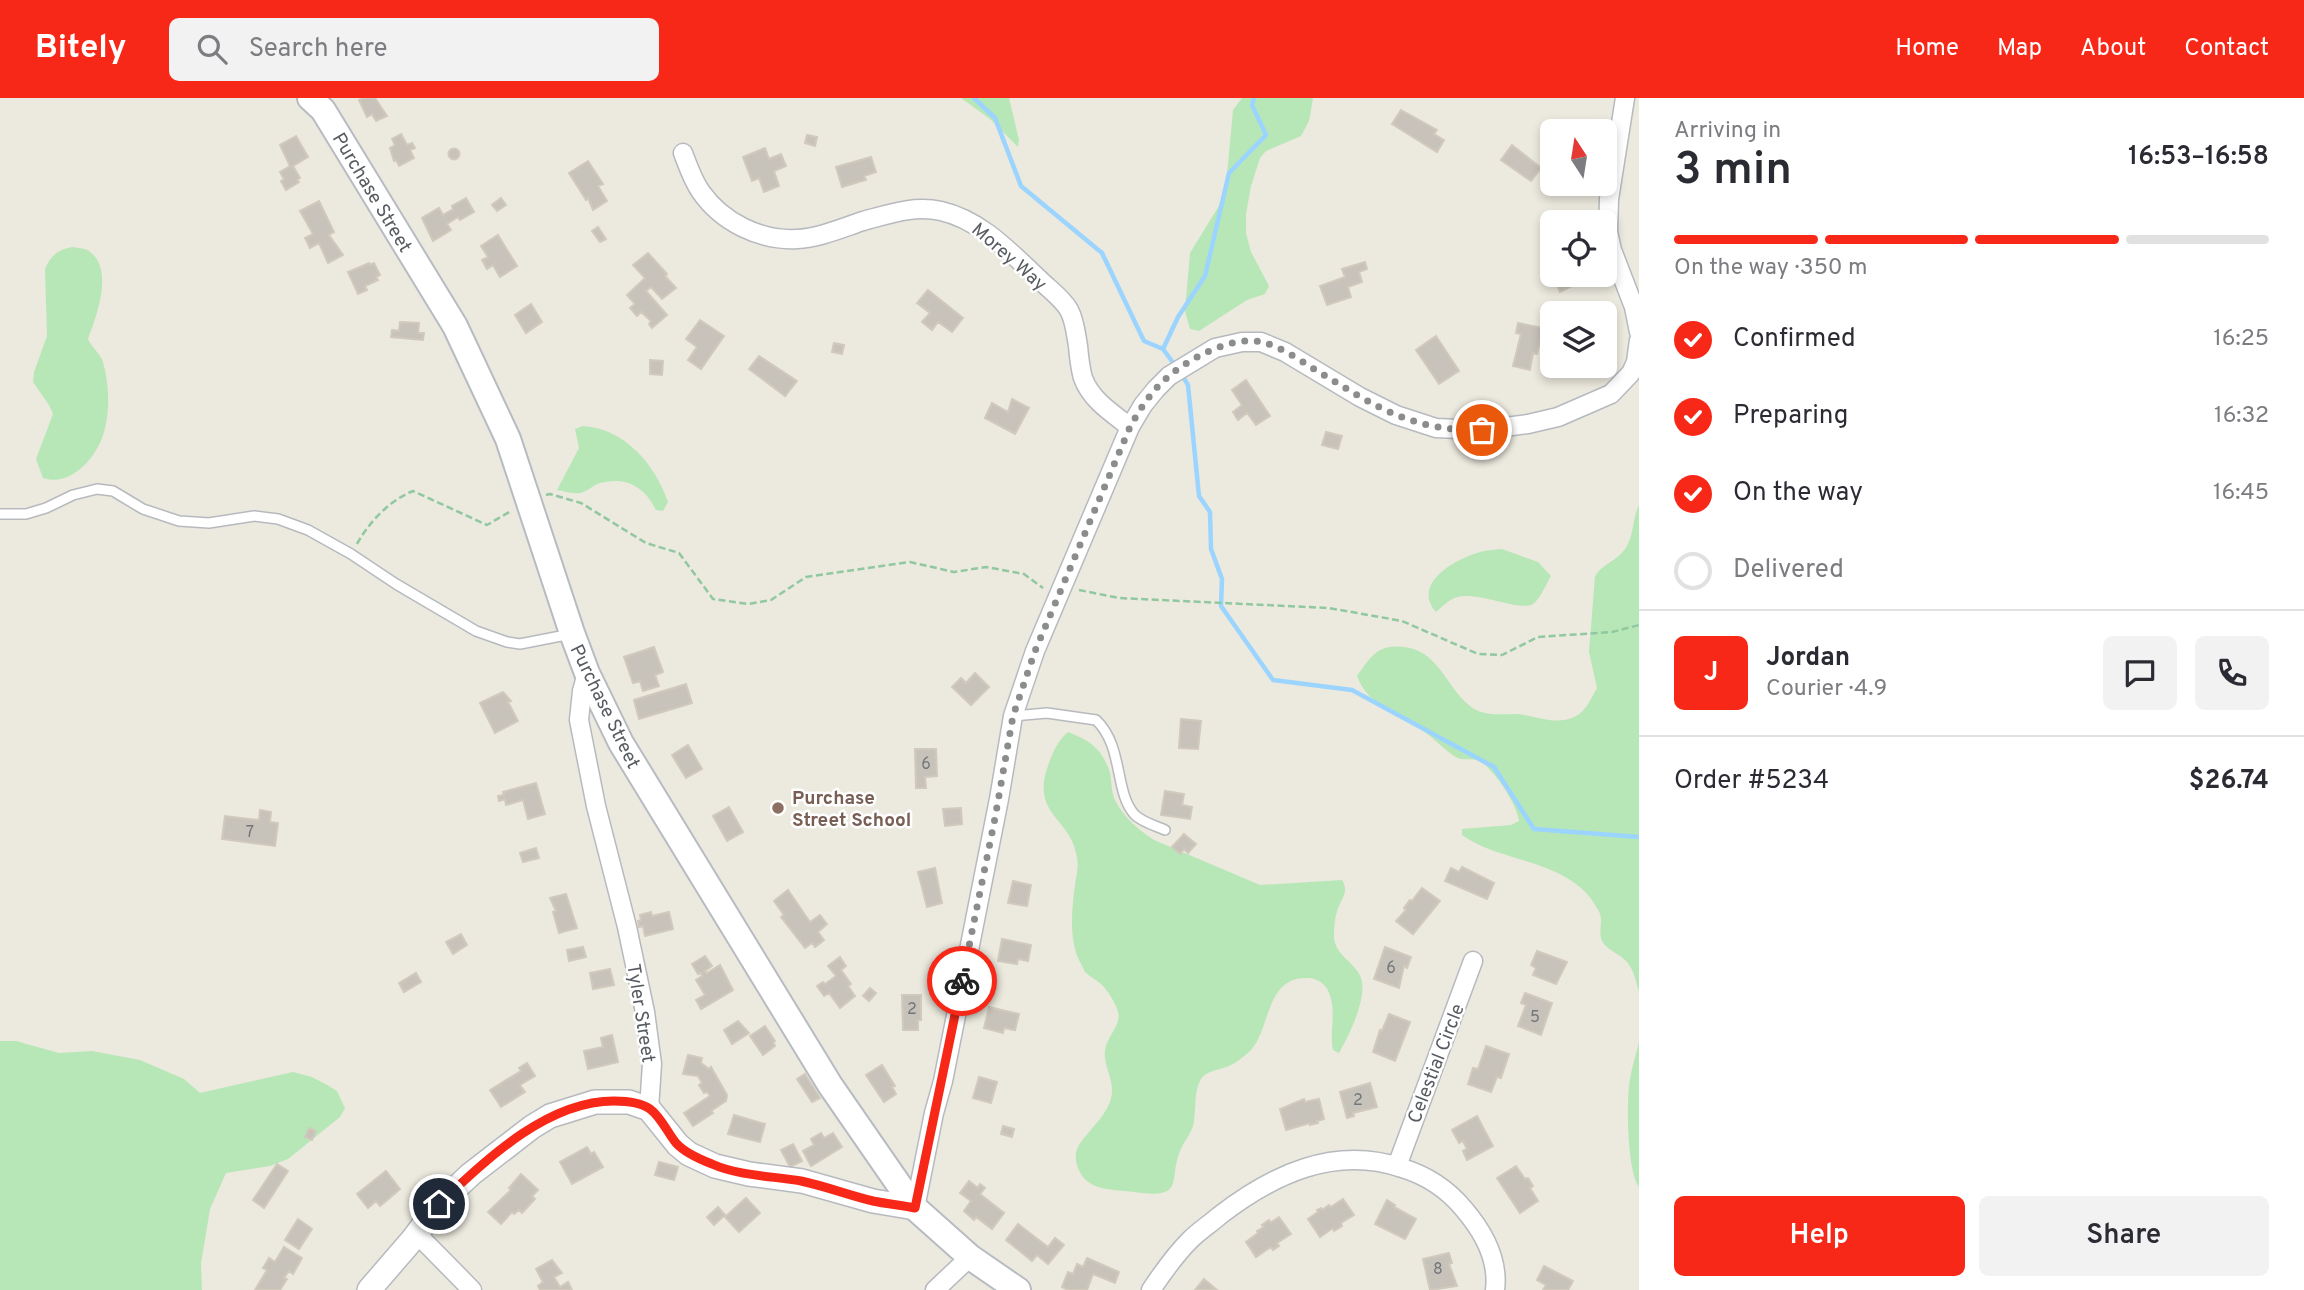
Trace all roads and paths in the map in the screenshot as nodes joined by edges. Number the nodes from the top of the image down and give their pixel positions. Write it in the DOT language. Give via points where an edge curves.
graph roads {
  1 [pos="310,98"];
  2 [pos="1625,98"];
  3 [pos="683,153"];
  4 [pos="1639,332"];
  5 [pos="1639,340"];
  6 [pos="1130,426"];
  7 [pos="528,501"];
  8 [pos="0,514"];
  9 [pos="351,554"];
  10 [pos="1059,592"];
  11 [pos="1639,625"];
  12 [pos="572,634"];
  13 [pos="587,673"];
  14 [pos="1013,716"];
  15 [pos="1165,830"];
  16 [pos="1474,961"];
  17 [pos="649,1109"];
  18 [pos="1397,1166"];
  19 [pos="915,1208"];
  20 [pos="417,1234"];
  21 [pos="971,1257"];
  22 [pos="369,1290"];
  23 [pos="472,1290"];
  24 [pos="934,1290"];
  25 [pos="1018,1290"];
  26 [pos="1151,1290"];
  27 [pos="1496,1290"];
  1 -- 7 [label="main road, Purchase Street" via="323,110 455,326 508,439"];
  2 -- 4 [label="street" via="1608,232"];
  3 -- 6 [label="street, Morey Way" via="699,190 729,221 775,238 819,235 919,208 968,220 1006,248 1068,309 1088,390"];
  5 -- 6 [label="street" via="1632,373 1611,394 1528,424 1482,430 1436,429 1415,423 1360,397 1285,352 1261,342 1242,342 1215,348 1169,376"];
  6 -- 10 [label="street"];
  7 -- 9 [label="path" via="487,525 413,491 399,496 365,529"];
  7 -- 10 [label="path" via="550,494 580,503 646,543 679,553 713,599 748,604 771,600 806,577 910,562 954,572 986,567 1024,574"];
  7 -- 12 [label="main road, Purchase Street"];
  8 -- 9 [label="lane" via="26,514 97,489 113,491 143,509 179,521 278,519"];
  9 -- 12 [label="lane" via="445,614 497,639 520,644"];
  10 -- 11 [label="path" via="1329,608 1402,621 1478,654 1502,655 1538,637 1612,632"];
  10 -- 14 [label="street"];
  12 -- 13 [label="main road, Purchase Street"];
  13 -- 17 [label="street, Tyler Street" via="579,720 645,1012 652,1064"];
  13 -- 19 [label="main road, Purchase Street" via="642,779 830,1084"];
  14 -- 15 [label="lane" via="1047,713 1096,720 1110,736 1127,803 1136,816"];
  14 -- 19 [label="street"];
  16 -- 18 [label="street, Celestial Circle"];
  17 -- 19 [label="street" via="678,1145 715,1166"];
  17 -- 20 [label="street" via="606,1101 550,1116 471,1174 439,1204"];
  18 -- 26 [label="street" via="1344,1160 1308,1165 1275,1178 1192,1238"];
  18 -- 27 [label="street" via="1422,1174 1457,1200 1478,1226 1491,1254"];
  19 -- 21 [label="main road, Purchase Street"];
  20 -- 22 [label="street"];
  20 -- 23 [label="street"];
  21 -- 24 [label="street"];
  21 -- 25 [label="main road, Purchase Street"];
}
